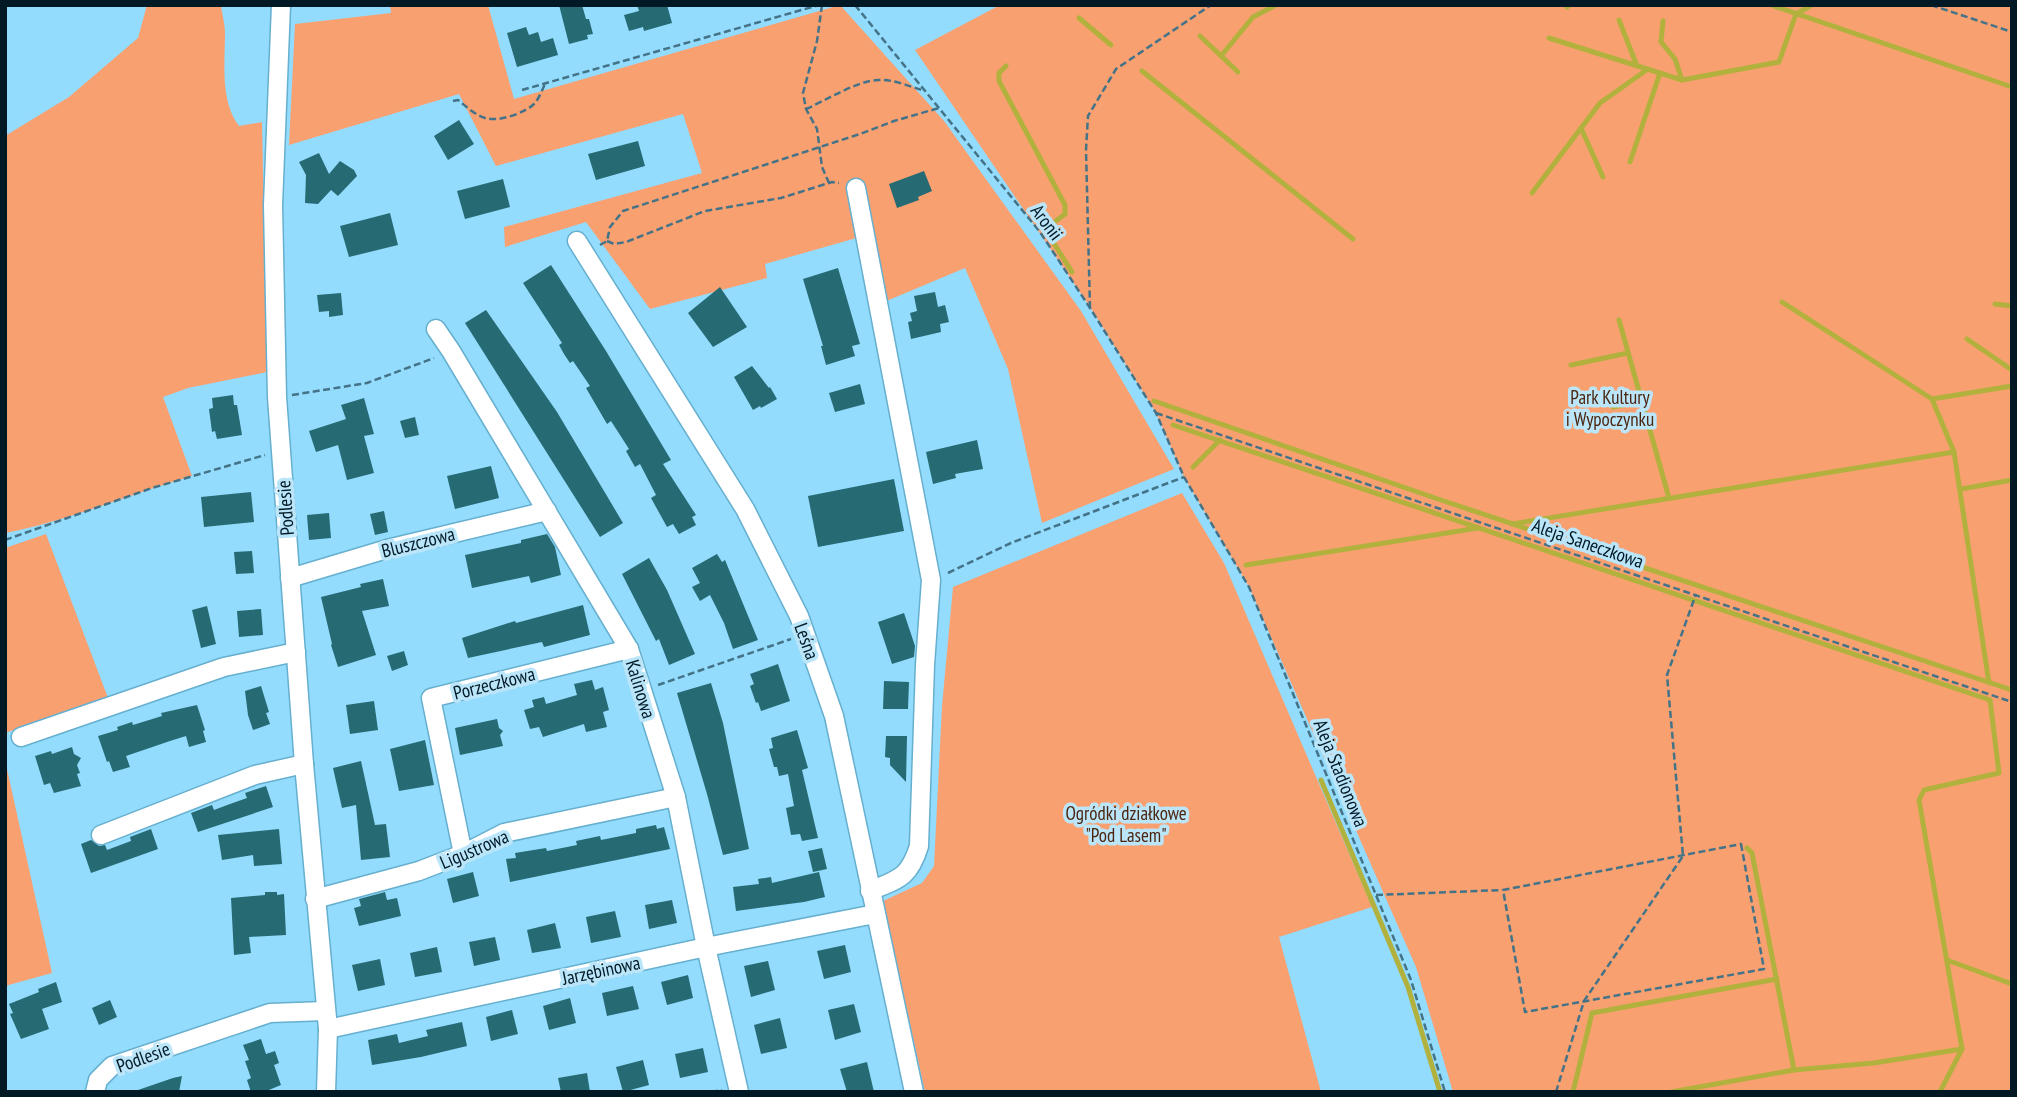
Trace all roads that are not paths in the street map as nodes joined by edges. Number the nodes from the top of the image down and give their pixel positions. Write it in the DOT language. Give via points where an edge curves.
graph roads {
  1 [pos="281,5"];
  2 [pos="856,188"];
  3 [pos="577,241"];
  4 [pos="436,329"];
  5 [pos="547,512"];
  6 [pos="290,578"];
  7 [pos="629,649"];
  8 [pos="296,652"];
  9 [pos="22,737"];
  10 [pos="304,764"];
  11 [pos="676,797"];
  12 [pos="101,835"];
  13 [pos="463,854"];
  14 [pos="870,891"];
  15 [pos="315,899"];
  16 [pos="875,914"];
  17 [pos="706,947"];
  18 [pos="327,1020"];
  19 [pos="95,1092"];
  20 [pos="326,1092"];
  21 [pos="739,1092"];
  22 [pos="914,1092"];
  1 -- 6 [label="street, Podlesie" via="273,205 277,397"];
  2 -- 14 [label="street" via="931,580 919,846 913,864 901,878"];
  3 -- 14 [label="street, Leśna" via="745,509 799,616 834,716"];
  4 -- 5 [label="street, Kalinowa"];
  5 -- 6 [label="street, Bluszczowa" via="387,549"];
  5 -- 7 [label="street, Kalinowa"];
  6 -- 8 [label="street, Podlesie"];
  7 -- 11 [label="street, Kalinowa"];
  7 -- 13 [label="street, Porzeczkowa" via="431,698"];
  8 -- 9 [label="street" via="224,667"];
  8 -- 10 [label="street, Podlesie"];
  10 -- 12 [label="street" via="255,775"];
  10 -- 15 [label="street, Podlesie"];
  11 -- 13 [label="street, Ligustrowa" via="504,834"];
  11 -- 17 [label="street, Kalinowa"];
  13 -- 15 [label="street, Ligustrowa"];
  14 -- 16 [label="street, Leśna"];
  15 -- 18 [label="street, Podlesie"];
  16 -- 17 [label="street, Jarzębinowa"];
  16 -- 22 [label="street, Leśna"];
  17 -- 18 [label="street, Jarzębinowa"];
  17 -- 21 [label="street, Kalinowa"];
  18 -- 19 [label="street, Podlesie" via="270,1013 112,1066 98,1080"];
  18 -- 20 [label="street, Podlesie"];
}
